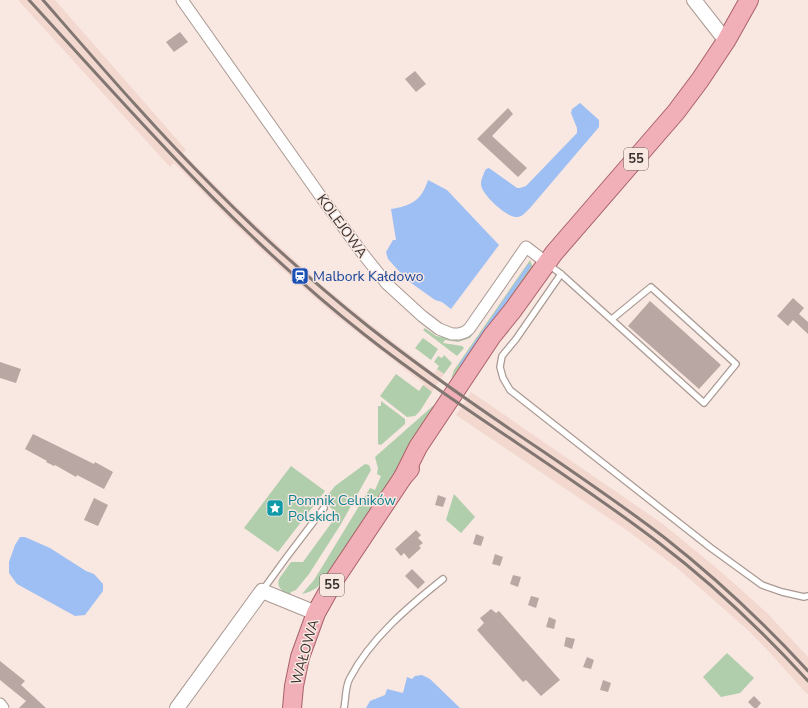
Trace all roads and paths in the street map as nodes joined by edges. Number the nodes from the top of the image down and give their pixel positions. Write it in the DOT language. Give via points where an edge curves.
graph roads {
  1 [pos="182,0"];
  2 [pos="694,0"];
  3 [pos="749,0"];
  4 [pos="726,41"];
  5 [pos="547,263"];
  6 [pos="561,274"];
  7 [pos="612,319"];
  8 [pos="324,508"];
  9 [pos="443,579"];
  10 [pos="262,591"];
  11 [pos="808,596"];
  12 [pos="316,613"];
  13 [pos="0,704"];
  14 [pos="3,708"];
  15 [pos="177,708"];
  16 [pos="292,708"];
  17 [pos="344,708"];
  1 -- 5 [label="street, KOLEJOWA" via="363,254 387,284 431,324 452,334 469,329 526,247"];
  2 -- 4 [label="street"];
  3 -- 4 [label="main road, 55"];
  4 -- 5 [label="main road, 55" via="676,112"];
  5 -- 6 [label="lane"];
  5 -- 12 [label="main road, WAŁOWA / 55" via="439,413 403,477 335,579"];
  6 -- 7 [label="lane"];
  6 -- 11 [label="lane" via="502,356 500,367 510,390 762,585 782,592"];
  7 -- 7 [label="lane" via="704,403 736,364 651,287"];
  8 -- 10 [label="lane"];
  9 -- 17 [label="lane" via="408,607 368,650 349,679"];
  10 -- 12 [label="street"];
  10 -- 15 [label="street"];
  12 -- 16 [label="main road, WAŁOWA / 55" via="300,657"];
  13 -- 14 [label="street"];
}
